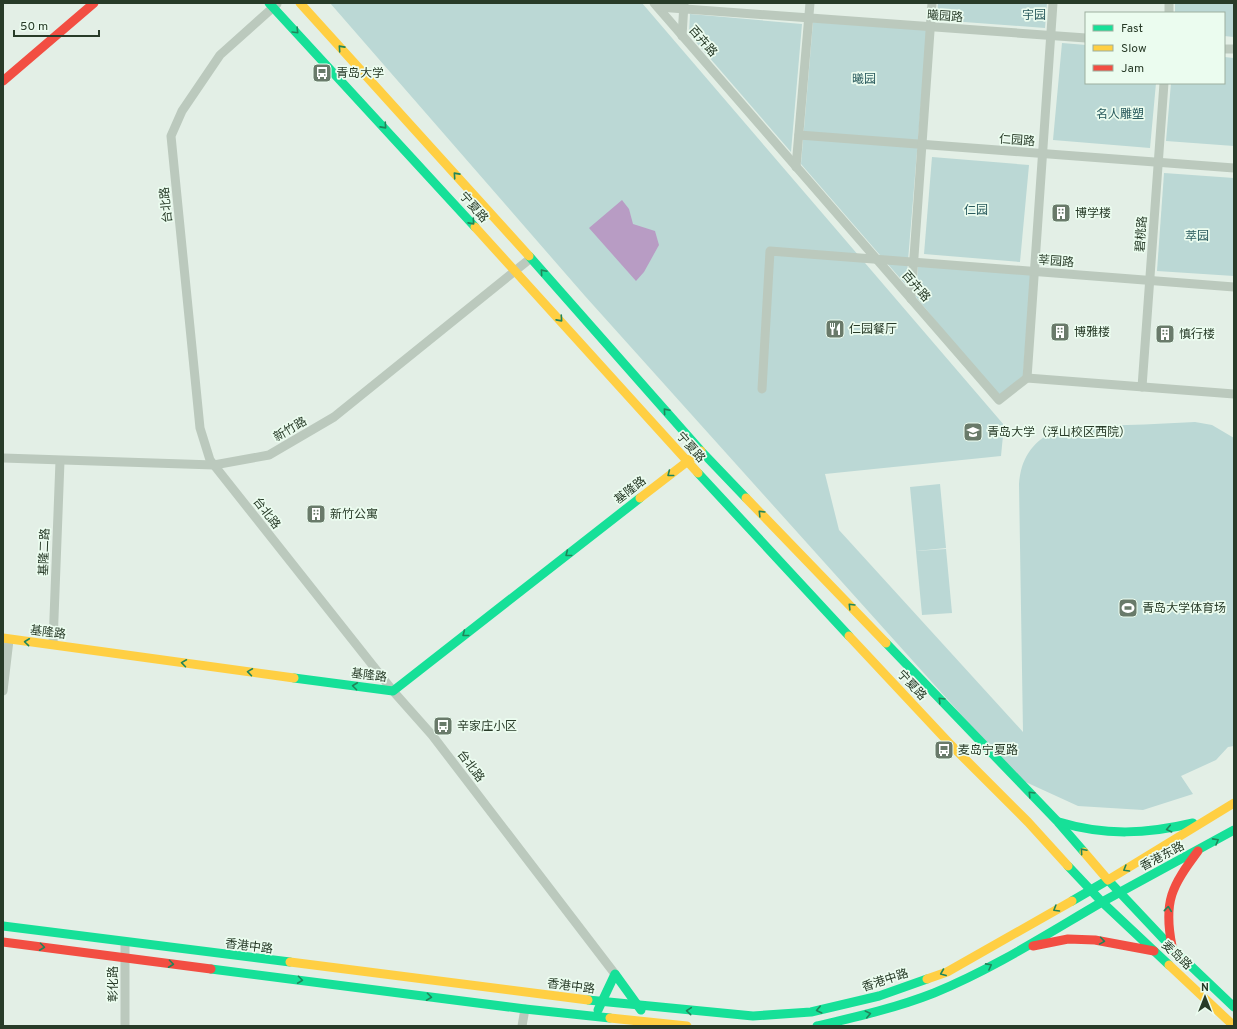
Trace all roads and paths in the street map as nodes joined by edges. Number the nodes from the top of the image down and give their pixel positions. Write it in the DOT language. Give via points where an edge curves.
graph roads {
  1 [pos="94,3"];
  2 [pos="300,3"];
  3 [pos="810,3"];
  4 [pos="932,3"];
  5 [pos="1053,3"];
  6 [pos="273,4"];
  7 [pos="656,5"];
  8 [pos="684,6"];
  9 [pos="809,18"];
  10 [pos="930,27"];
  11 [pos="682,36"];
  12 [pos="1050,36"];
  13 [pos="1085,38"];
  14 [pos="3,81"];
  15 [pos="1164,84"];
  16 [pos="799,135"];
  17 [pos="922,144"];
  18 [pos="1042,154"];
  19 [pos="1158,163"];
  20 [pos="796,167"];
  21 [pos="1234,168"];
  22 [pos="531,258"];
  23 [pos="877,260"];
  24 [pos="913,262"];
  25 [pos="516,270"];
  26 [pos="1034,271"];
  27 [pos="1150,280"];
  28 [pos="1234,287"];
  29 [pos="911,298"];
  30 [pos="1027,378"];
  31 [pos="1142,387"];
  32 [pos="762,389"];
  33 [pos="1234,394"];
  34 [pos="701,451"];
  35 [pos="3,458"];
  36 [pos="60,461"];
  37 [pos="687,461"];
  38 [pos="214,465"];
  39 [pos="6,639"];
  40 [pos="53,644"];
  41 [pos="3,691"];
  42 [pos="393,691"];
  43 [pos="1234,803"];
  44 [pos="1207,819"];
  45 [pos="1058,822"];
  46 [pos="1234,830"];
  47 [pos="1198,851"];
  48 [pos="1108,880"];
  49 [pos="1090,890"];
  50 [pos="1119,892"];
  51 [pos="1102,902"];
  52 [pos="3,926"];
  53 [pos="3,942"];
  54 [pos="125,943"];
  55 [pos="1022,948"];
  56 [pos="1172,948"];
  57 [pos="1156,952"];
  58 [pos="125,958"];
  59 [pos="615,974"];
  60 [pos="601,1002"];
  61 [pos="639,1006"];
  62 [pos="1234,1007"];
  63 [pos="525,1009"];
  64 [pos="595,1018"];
  65 [pos="647,1022"];
  66 [pos="125,1026"];
  67 [pos="522,1026"];
  68 [pos="687,1026"];
  69 [pos="817,1026"];
  70 [pos="1234,1026"];
  1 -- 14 [label="main road"];
  22 -- 2 [label="main road, 宁夏路, one-way"];
  3 -- 9 [label="street"];
  4 -- 10 [label="street"];
  5 -- 12 [label="street"];
  6 -- 25 [label="main road, 宁夏路, one-way"];
  6 -- 38 [label="street, 台北路" via="220,55 182,111 171,136 200,428"];
  7 -- 8 [label="street, 曦园路"];
  7 -- 11 [label="street, 百卉路"];
  8 -- 9 [label="street, 曦园路"];
  8 -- 11 [label="street"];
  9 -- 10 [label="street, 曦园路"];
  9 -- 16 [label="street"];
  10 -- 12 [label="street, 曦园路"];
  10 -- 17 [label="street"];
  11 -- 20 [label="street, 百卉路"];
  12 -- 13 [label="street, 曦园路"];
  12 -- 18 [label="street"];
  15 -- 19 [label="street, 碧桃路"];
  16 -- 17 [label="street, 仁园路"];
  16 -- 20 [label="street"];
  17 -- 18 [label="street, 仁园路"];
  17 -- 24 [label="street"];
  18 -- 19 [label="street, 仁园路"];
  18 -- 26 [label="street"];
  19 -- 21 [label="street, 仁园路"];
  19 -- 27 [label="street, 碧桃路"];
  20 -- 23 [label="street, 百卉路"];
  22 -- 25 [label="street, 新竹路"];
  34 -- 22 [label="main road, 宁夏路, one-way"];
  23 -- 24 [label="street"];
  23 -- 29 [label="street, 百卉路"];
  23 -- 32 [label="street" via="770,251"];
  24 -- 26 [label="street"];
  24 -- 29 [label="street"];
  25 -- 37 [label="main road, 宁夏路, one-way"];
  25 -- 38 [label="street, 新竹路" via="334,417 269,455"];
  26 -- 27 [label="street"];
  26 -- 30 [label="street"];
  27 -- 28 [label="street"];
  27 -- 31 [label="street, 碧桃路"];
  29 -- 30 [label="street, 百卉路" via="999,400"];
  30 -- 31 [label="street"];
  31 -- 33 [label="street"];
  34 -- 37 [label="main road, 基隆路"];
  45 -- 34 [label="main road, 宁夏路, one-way"];
  35 -- 36 [label="street, 新竹路"];
  36 -- 38 [label="street, 新竹路"];
  36 -- 40 [label="street, 基隆二路"];
  37 -- 42 [label="main road, 基隆路, one-way"];
  37 -- 49 [label="main road, 宁夏路" via="951,745 1028,822"];
  38 -- 42 [label="street, 台北路"];
  40 -- 39 [label="main road, 基隆路, one-way"];
  39 -- 41 [label="street"];
  42 -- 40 [label="main road, 基隆路, one-way"];
  42 -- 59 [label="street, 台北路" via="432,735"];
  43 -- 44 [label="main road, 香港东路"];
  44 -- 45 [label="main road, one-way" via="1166,830 1114,834 1082,830"];
  44 -- 48 [label="main road, 香港东路, one-way"];
  48 -- 45 [label="main road, 宁夏路, one-way"];
  47 -- 46 [label="main road, 香港东路, one-way"];
  47 -- 50 [label="main road, 香港东路"];
  56 -- 47 [label="main road, one-way" via="1167,927 1167,909 1171,892 1176,880"];
  48 -- 49 [label="main road, 香港中路"];
  48 -- 50 [label="main road, 麦岛路"];
  49 -- 51 [label="main road, 宁夏路"];
  49 -- 61 [label="main road, 香港中路, one-way" via="947,972 879,996 811,1012 753,1016"];
  50 -- 51 [label="main road, 香港东路"];
  50 -- 56 [label="main road, 麦岛路"];
  51 -- 55 [label="main road"];
  51 -- 57 [label="main road, 麦岛路"];
  52 -- 54 [label="main road, 香港中路"];
  53 -- 58 [label="main road, one-way"];
  54 -- 58 [label="street, 彰化路"];
  54 -- 60 [label="main road, 香港中路"];
  55 -- 57 [label="main road, one-way" via="1068,939 1095,940"];
  69 -- 55 [label="main road, one-way" via="883,1011 950,986"];
  56 -- 62 [label="main road, 麦岛路"];
  57 -- 70 [label="main road, 麦岛路"];
  58 -- 63 [label="main road, one-way"];
  58 -- 66 [label="street, 彰化路"];
  59 -- 60 [label="main road"];
  59 -- 61 [label="main road"];
  60 -- 61 [label="main road, 香港中路"];
  60 -- 64 [label="main road"];
  61 -- 65 [label="main road"];
  63 -- 64 [label="main road"];
  63 -- 67 [label="street"];
  64 -- 65 [label="main road"];
  65 -- 68 [label="main road"];
}
